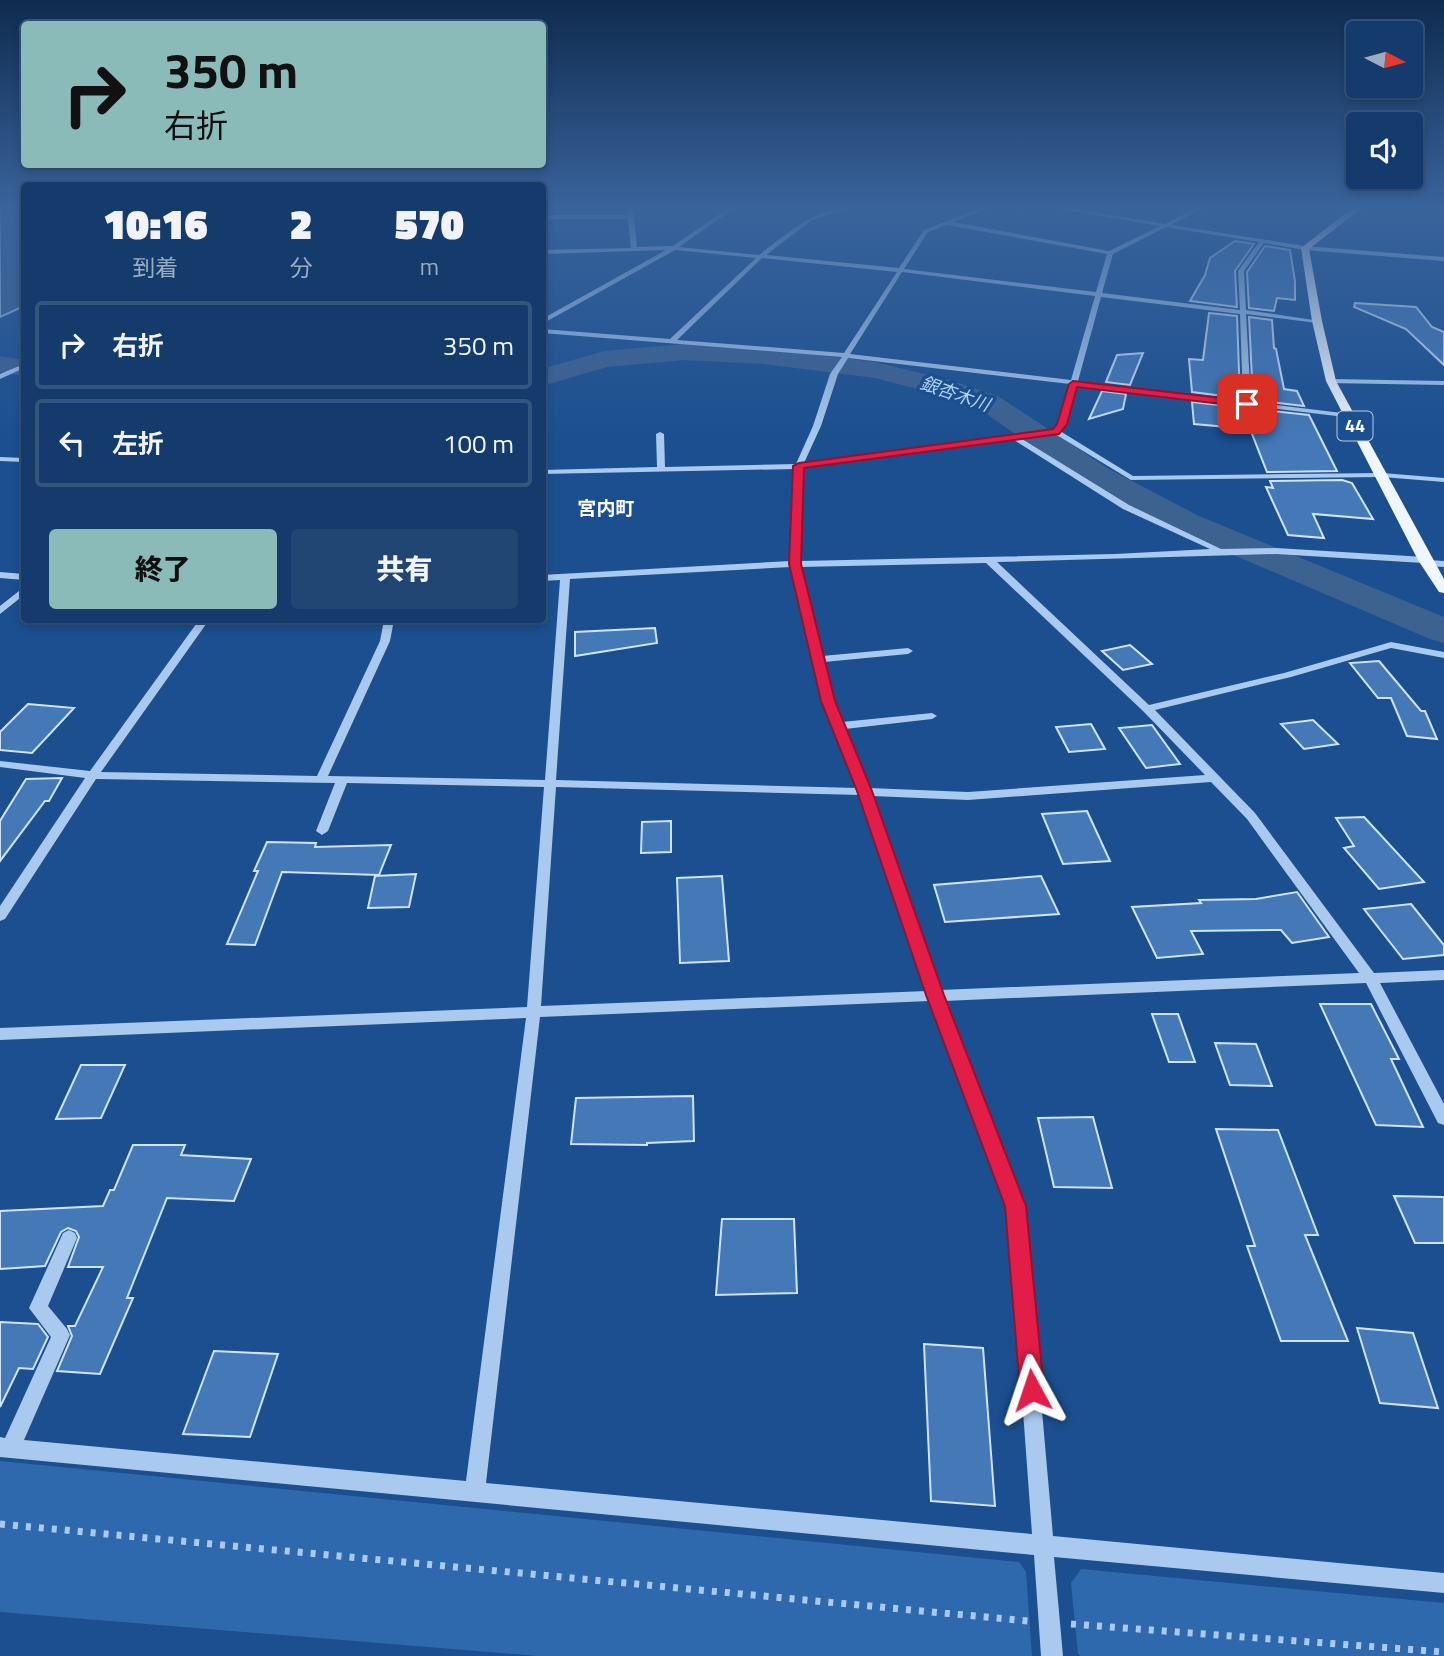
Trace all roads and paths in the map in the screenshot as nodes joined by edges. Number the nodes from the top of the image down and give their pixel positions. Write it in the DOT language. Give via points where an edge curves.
graph roads {
  1 [pos="609,284"];
  2 [pos="731,284"];
  3 [pos="889,284"];
  4 [pos="1017,284"];
  5 [pos="1101,284"];
  6 [pos="1242,284"];
  7 [pos="1311,284"];
  8 [pos="1098,294"];
  9 [pos="1243,312"];
  10 [pos="546,320"];
  11 [pos="1317,321"];
  12 [pos="546,331"];
  13 [pos="672,341"];
  14 [pos="844,355"];
  15 [pos="21,367"];
  16 [pos="0,377"];
  17 [pos="1331,381"];
  18 [pos="1444,383"];
  19 [pos="1073,384"];
  20 [pos="1247,404"];
  21 [pos="1350,416"];
  22 [pos="1056,432"];
  23 [pos="660,434"];
  24 [pos="1017,439"];
  25 [pos="0,459"];
  26 [pos="21,460"];
  27 [pos="799,466"];
  28 [pos="661,469"];
  29 [pos="546,472"];
  30 [pos="1382,475"];
  31 [pos="1444,480"];
  32 [pos="1225,551"];
  33 [pos="989,560"];
  34 [pos="1426,561"];
  35 [pos="795,564"];
  36 [pos="1444,564"];
  37 [pos="0,575"];
  38 [pos="21,577"];
  39 [pos="565,577"];
  40 [pos="546,578"];
  41 [pos="1444,589"];
  42 [pos="21,593"];
  43 [pos="0,611"];
  44 [pos="202,623"];
  45 [pos="388,623"];
  46 [pos="908,651"];
  47 [pos="1444,655"];
  48 [pos="818,659"];
  49 [pos="1147,709"];
  50 [pos="932,716"];
  51 [pos="837,726"];
  52 [pos="0,764"];
  53 [pos="93,775"];
  54 [pos="1213,778"];
  55 [pos="321,779"];
  56 [pos="341,780"];
  57 [pos="550,784"];
  58 [pos="864,791"];
  59 [pos="322,831"];
  60 [pos="0,916"];
  61 [pos="1444,975"];
  62 [pos="1371,979"];
  63 [pos="935,995"];
  64 [pos="534,1011"];
  65 [pos="0,1034"];
  66 [pos="1444,1119"];
  67 [pos="69,1238"];
  68 [pos="5,1447"];
  69 [pos="475,1492"];
  70 [pos="0,1524"];
  71 [pos="1045,1547"];
  72 [pos="1444,1583"];
  73 [pos="1050,1623"];
  74 [pos="1444,1652"];
  75 [pos="1052,1656"];
  1 -- 10 [label="street"];
  2 -- 13 [label="street"];
  3 -- 14 [label="street"];
  4 -- 8 [label="street"];
  5 -- 8 [label="street"];
  6 -- 9 [label="street"];
  7 -- 11 [label="main road, 44"];
  8 -- 9 [label="street"];
  8 -- 19 [label="street"];
  9 -- 11 [label="street"];
  9 -- 20 [label="street"];
  11 -- 17 [label="main road, 44"];
  12 -- 13 [label="street"];
  13 -- 14 [label="street"];
  14 -- 19 [label="street"];
  14 -- 27 [label="street"];
  15 -- 16 [label="street"];
  17 -- 18 [label="street"];
  17 -- 21 [label="main road, 44"];
  19 -- 20 [label="street"];
  19 -- 22 [label="street"];
  20 -- 21 [label="street"];
  21 -- 30 [label="main road, 44"];
  22 -- 24 [label="street"];
  22 -- 30 [label="street" via="1131,478"];
  23 -- 28 [label="street"];
  24 -- 27 [label="street"];
  24 -- 32 [label="street" via="1126,507"];
  25 -- 26 [label="street"];
  27 -- 28 [label="street"];
  27 -- 35 [label="street"];
  28 -- 29 [label="street"];
  30 -- 31 [label="street"];
  30 -- 34 [label="main road, 44"];
  32 -- 33 [label="street"];
  32 -- 34 [label="street"];
  33 -- 35 [label="street"];
  33 -- 49 [label="street"];
  34 -- 36 [label="street"];
  34 -- 41 [label="main road, 44"];
  35 -- 39 [label="street"];
  35 -- 48 [label="street"];
  37 -- 38 [label="street"];
  39 -- 40 [label="street"];
  39 -- 57 [label="street"];
  42 -- 43 [label="street"];
  44 -- 53 [label="street"];
  45 -- 55 [label="street" via="385,641"];
  46 -- 48 [label="street"];
  47 -- 49 [label="street" via="1391,646"];
  48 -- 51 [label="street"];
  49 -- 54 [label="street"];
  50 -- 51 [label="street"];
  51 -- 58 [label="street"];
  52 -- 53 [label="street"];
  53 -- 55 [label="street"];
  53 -- 60 [label="street"];
  54 -- 58 [label="street" via="968,796"];
  54 -- 62 [label="street" via="1251,816"];
  55 -- 56 [label="street"];
  56 -- 57 [label="street"];
  56 -- 59 [label="street"];
  57 -- 58 [label="street"];
  57 -- 64 [label="street"];
  58 -- 63 [label="street"];
  61 -- 62 [label="street"];
  62 -- 63 [label="street"];
  62 -- 66 [label="street"];
  63 -- 64 [label="street"];
  63 -- 71 [label="street" via="1016,1206"];
  64 -- 65 [label="street"];
  64 -- 69 [label="street"];
  67 -- 68 [label="street" via="38,1308 61,1335"];
  68 -- 69 [label="street"];
  69 -- 71 [label="street"];
  70 -- 73 [label="path"];
  71 -- 72 [label="street"];
  71 -- 73 [label="street"];
  73 -- 74 [label="path"];
  73 -- 75 [label="street"];
}
